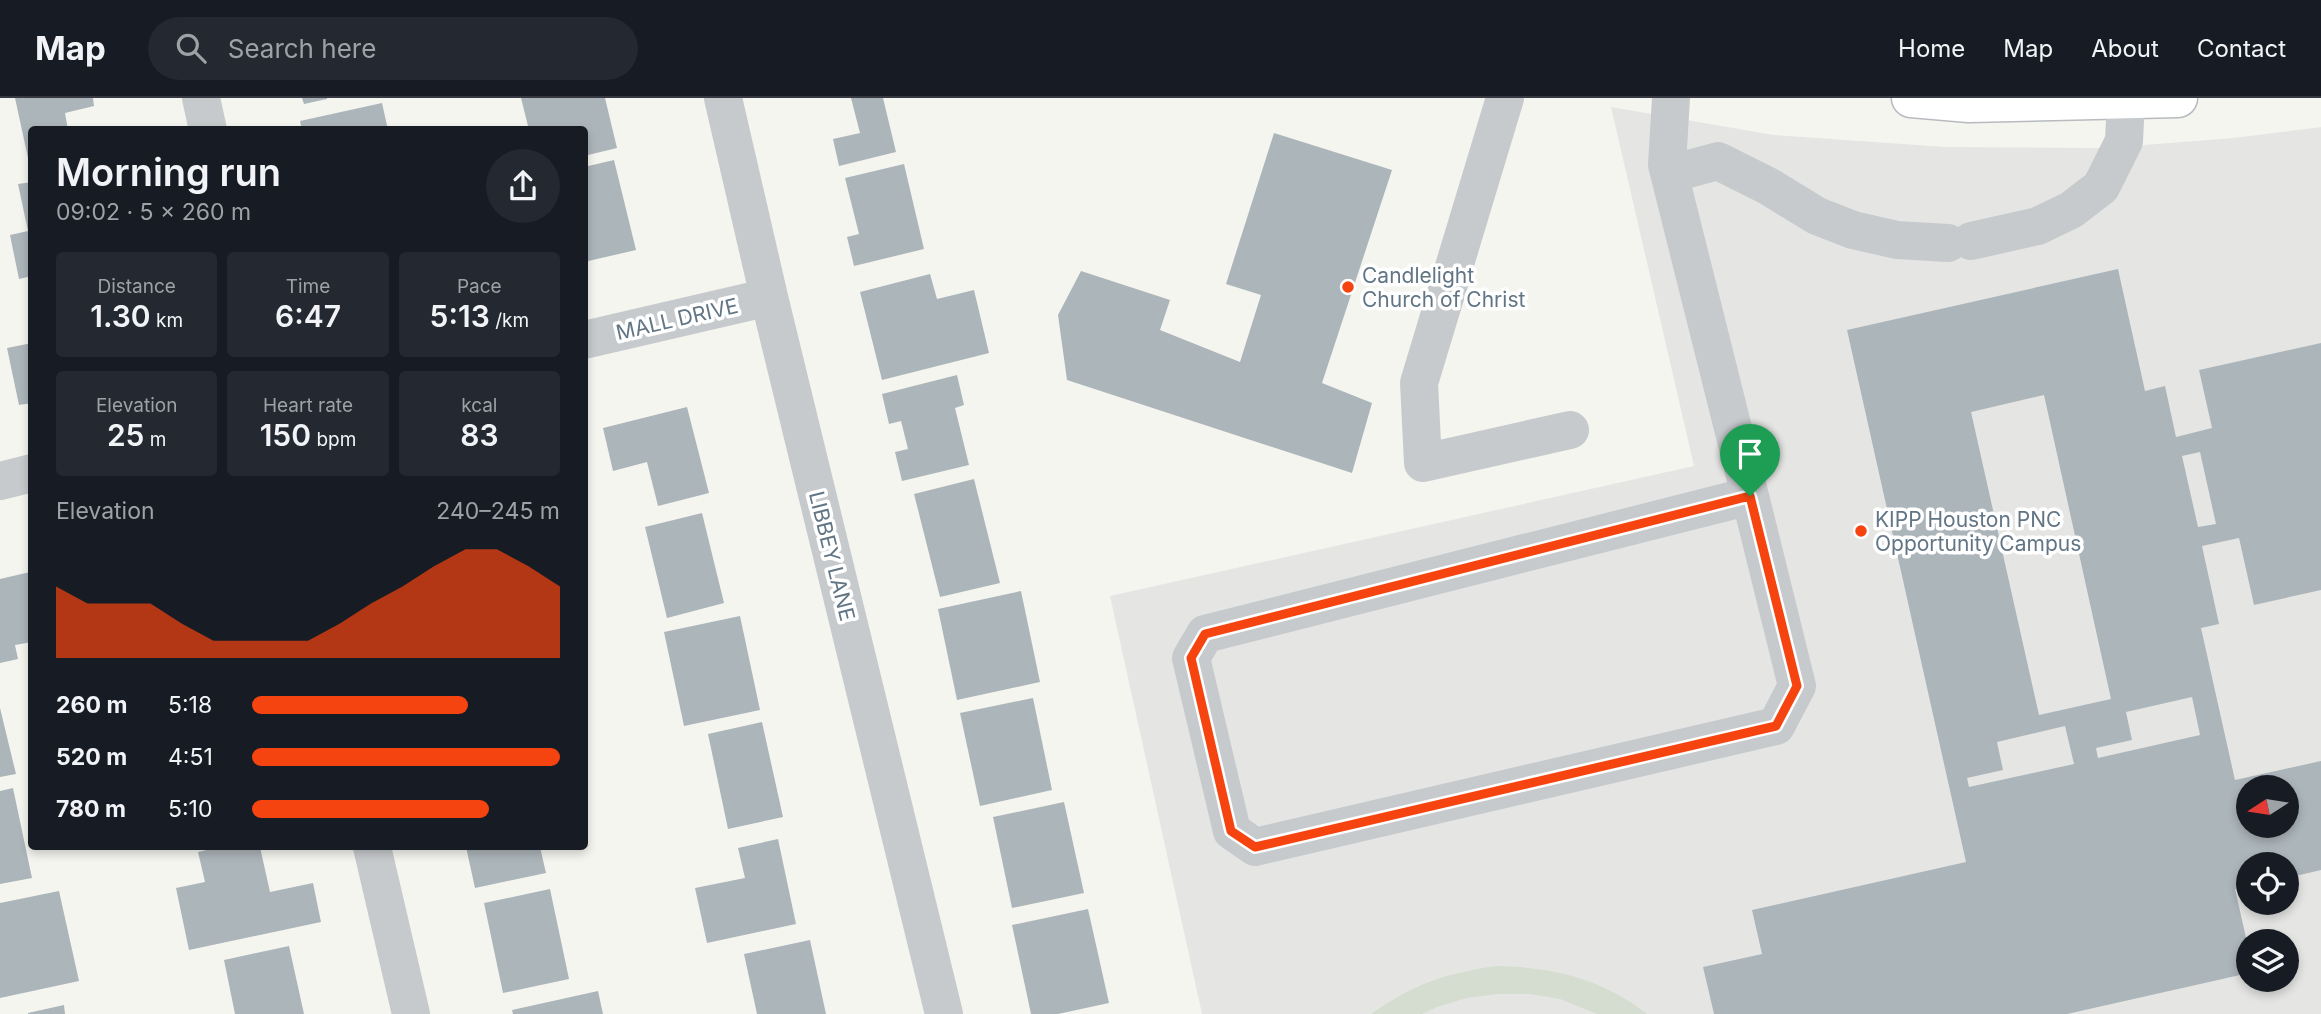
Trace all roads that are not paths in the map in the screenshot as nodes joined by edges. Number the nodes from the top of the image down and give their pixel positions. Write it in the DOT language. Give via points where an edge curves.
graph roads {
  1 [pos="201,98"];
  2 [pos="723,98"];
  3 [pos="1505,98"];
  4 [pos="1671,98"];
  5 [pos="1911,98"];
  6 [pos="2178,98"];
  7 [pos="2126,100"];
  8 [pos="207,126"];
  9 [pos="1670,174"];
  10 [pos="769,297"];
  11 [pos="588,339"];
  12 [pos="1570,430"];
  13 [pos="28,474"];
  14 [pos="0,481"];
  15 [pos="1750,496"];
  16 [pos="373,850"];
  17 [pos="411,1014"];
  18 [pos="944,1014"];
  1 -- 8 [label="street"];
  2 -- 10 [label="street, LIBBEY LANE"];
  3 -- 12 [label="street" via="1419,383 1423,463"];
  4 -- 9 [label="street"];
  5 -- 7 [label="main road" via="1969,103"];
  6 -- 7 [label="main road"];
  7 -- 9 [label="street" via="2124,141 2101,187 2071,211 2038,226 1960,242 1897,240 1853,230 1817,216 1718,161"];
  9 -- 15 [label="street"];
  10 -- 11 [label="street, MALL DRIVE"];
  10 -- 18 [label="street, LIBBEY LANE"];
  13 -- 14 [label="street"];
  15 -- 15 [label="street" via="1797,686 1776,726 1255,847 1231,831 1191,658 1205,634"];
  16 -- 17 [label="street"];
}
